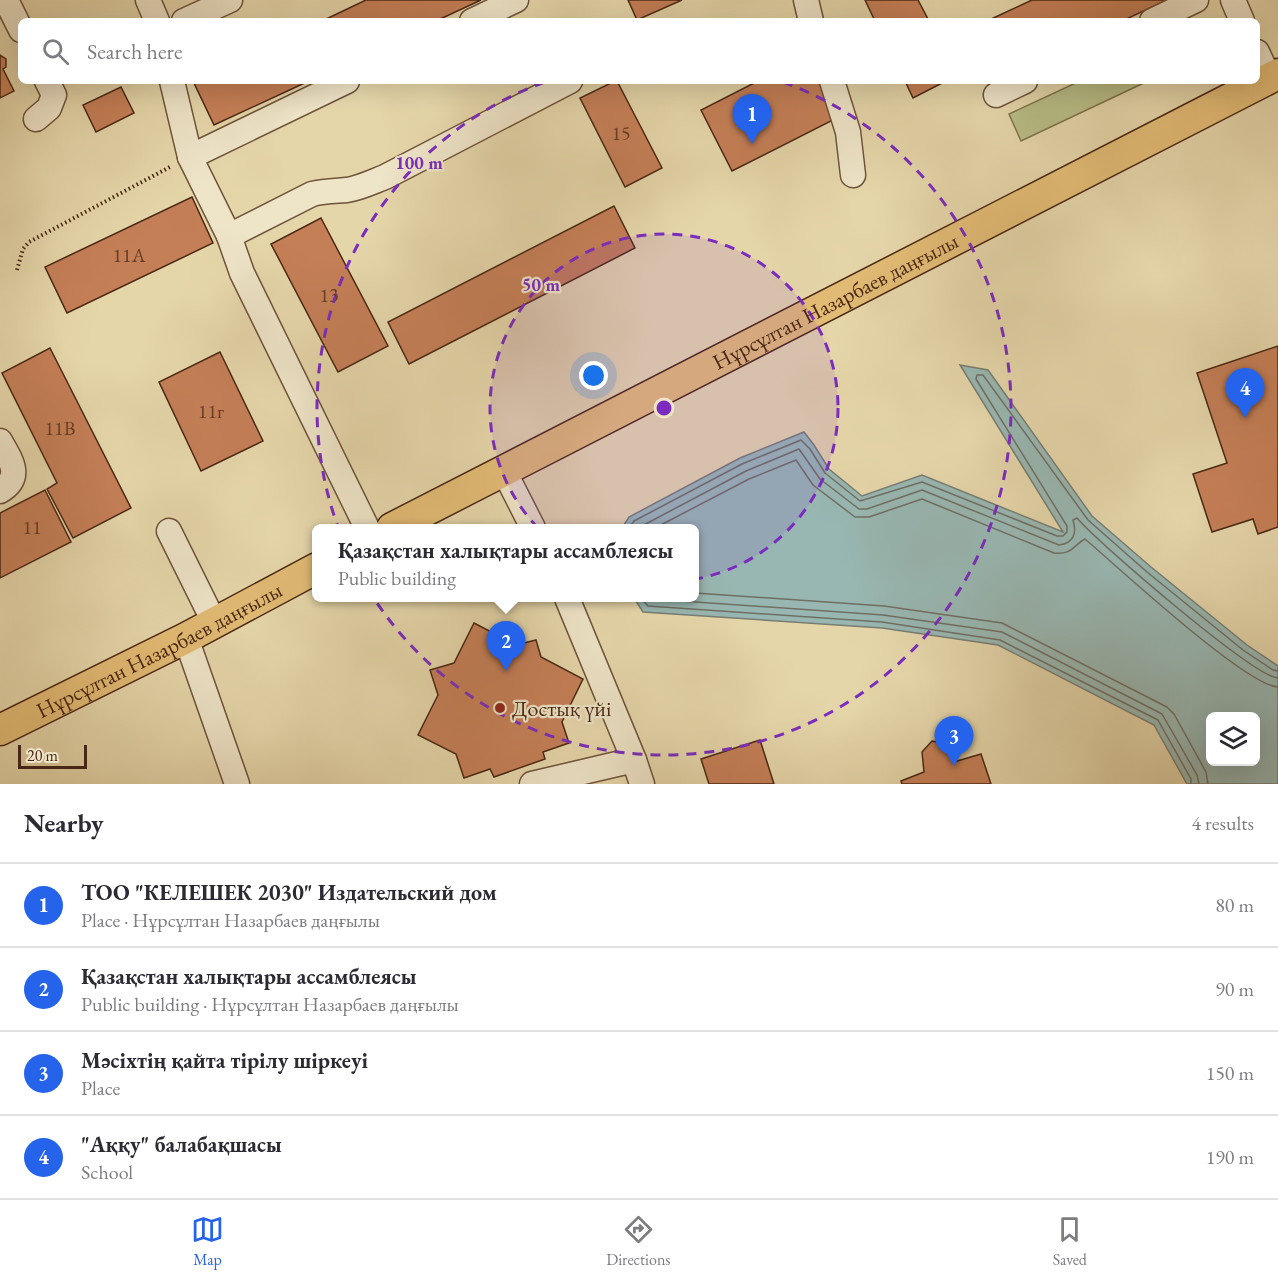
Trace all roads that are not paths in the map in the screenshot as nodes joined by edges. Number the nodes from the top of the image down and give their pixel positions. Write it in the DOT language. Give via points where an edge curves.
graph roads {
  1 [pos="6,0"];
  2 [pos="148,0"];
  3 [pos="230,0"];
  4 [pos="516,0"];
  5 [pos="806,0"];
  6 [pos="1196,0"];
  7 [pos="1233,0"];
  8 [pos="156,18"];
  9 [pos="191,18"];
  10 [pos="478,18"];
  11 [pos="810,18"];
  12 [pos="1158,18"];
  13 [pos="1241,18"];
  14 [pos="18,24"];
  15 [pos="48,84"];
  16 [pos="173,84"];
  17 [pos="341,84"];
  18 [pos="564,84"];
  19 [pos="833,84"];
  20 [pos="1019,84"];
  21 [pos="1238,84"];
  22 [pos="996,95"];
  23 [pos="36,119"];
  24 [pos="190,157"];
  25 [pos="853,175"];
  26 [pos="229,236"];
  27 [pos="0,441"];
  28 [pos="504,471"];
  29 [pos="0,491"];
  30 [pos="365,524"];
  31 [pos="400,524"];
  32 [pos="530,524"];
  33 [pos="169,531"];
  34 [pos="312,571"];
  35 [pos="569,602"];
  36 [pos="214,622"];
  37 [pos="186,638"];
  38 [pos="0,730"];
  39 [pos="634,760"];
  40 [pos="237,784"];
  41 [pos="532,784"];
  42 [pos="642,784"];
  1 -- 14 [label="lane"];
  2 -- 8 [label="lane"];
  3 -- 9 [label="lane"];
  4 -- 10 [label="lane"];
  5 -- 11 [label="lane"];
  6 -- 12 [label="lane"];
  7 -- 13 [label="lane"];
  15 -- 23 [label="lane" via="54,95 49,108"];
  16 -- 24 [label="lane"];
  17 -- 24 [label="lane"];
  18 -- 26 [label="lane" via="385,177 355,188 312,194"];
  19 -- 25 [label="lane" via="848,132"];
  20 -- 22 [label="lane"];
  21 -- 28 [label="main road, Нұрсұлтан Назарбаев даңғылы"];
  24 -- 26 [label="lane"];
  26 -- 30 [label="lane" via="242,273"];
  27 -- 29 [label="lane" via="11,461 13,476 11,483"];
  28 -- 31 [label="main road, Нұрсұлтан Назарбаев даңғылы"];
  28 -- 32 [label="lane"];
  33 -- 36 [label="lane"];
  34 -- 36 [label="main road, Нұрсұлтан Назарбаев даңғылы"];
  35 -- 39 [label="lane"];
  36 -- 37 [label="main road, Нұрсұлтан Назарбаев даңғылы"];
  37 -- 38 [label="main road, Нұрсұлтан Назарбаев даңғылы"];
  37 -- 40 [label="lane"];
  39 -- 41 [label="lane"];
  39 -- 42 [label="lane"];
}
